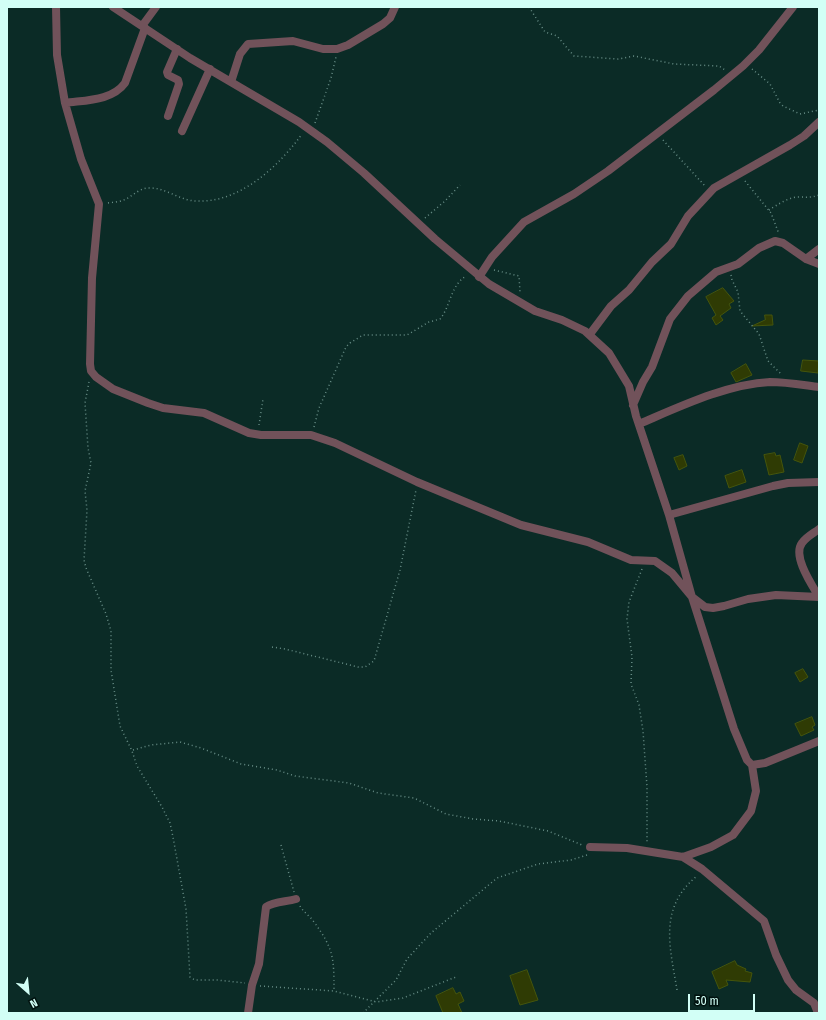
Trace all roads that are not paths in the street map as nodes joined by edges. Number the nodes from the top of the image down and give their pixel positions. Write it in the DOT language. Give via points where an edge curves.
graph roads {
  1 [pos="56,7"];
  2 [pos="113,7"];
  3 [pos="156,7"];
  4 [pos="395,7"];
  5 [pos="793,7"];
  6 [pos="143,27"];
  7 [pos="177,49"];
  8 [pos="210,69"];
  9 [pos="231,82"];
  10 [pos="65,103"];
  11 [pos="168,116"];
  12 [pos="819,122"];
  13 [pos="182,130"];
  14 [pos="819,249"];
  15 [pos="806,259"];
  16 [pos="819,264"];
  17 [pos="476,274"];
  18 [pos="590,334"];
  19 [pos="819,387"];
  20 [pos="633,405"];
  21 [pos="639,424"];
  22 [pos="819,482"];
  23 [pos="669,515"];
  24 [pos="819,529"];
  25 [pos="692,597"];
  26 [pos="819,597"];
  27 [pos="819,740"];
  28 [pos="752,765"];
  29 [pos="591,850"];
  30 [pos="683,857"];
  31 [pos="296,899"];
  32 [pos="248,1013"];
  33 [pos="818,1013"];
  1 -- 10 [label="street" via="57,54"];
  2 -- 6 [label="street"];
  3 -- 6 [label="street"];
  4 -- 9 [label="street" via="390,18 383,24 337,49 323,49 293,41 252,42 244,47"];
  5 -- 17 [label="street" via="769,39 743,66 591,182 524,222"];
  6 -- 7 [label="street"];
  6 -- 10 [label="street" via="125,84 120,91 104,97"];
  7 -- 8 [label="street"];
  7 -- 11 [label="street" via="167,72 178,80 179,84"];
  8 -- 9 [label="street"];
  8 -- 13 [label="street"];
  9 -- 17 [label="street" via="309,129 364,173"];
  10 -- 25 [label="street" via="81,159 99,204 92,278 90,364 91,371 96,377 113,389 148,403 163,408 204,413 237,429 261,435 311,435 335,443 417,482 521,525 588,542 631,560 655,561 662,564"];
  12 -- 18 [label="street" via="794,142 711,191 688,216 671,244 611,306"];
  14 -- 15 [label="street"];
  15 -- 16 [label="street"];
  15 -- 20 [label="street" via="784,243 775,241 738,264 716,272 681,304 670,319 652,367"];
  17 -- 18 [label="street" via="518,301"];
  18 -- 20 [label="street" via="609,353 622,372 629,386"];
  19 -- 21 [label="street" via="771,382 740,386"];
  20 -- 21 [label="street"];
  21 -- 23 [label="street"];
  22 -- 23 [label="street" via="773,486"];
  23 -- 25 [label="street"];
  24 -- 26 [label="street" via="802,543 799,551 804,569"];
  25 -- 26 [label="street" via="705,607 713,608 776,595"];
  25 -- 28 [label="street" via="736,735 747,760"];
  27 -- 28 [label="street" via="765,764"];
  28 -- 30 [label="street" via="755,799 744,822 733,835 722,842"];
  29 -- 30 [label="street" via="627,848"];
  30 -- 33 [label="street" via="702,869 764,921 788,980 796,990 814,1003"];
  31 -- 32 [label="street" via="266,907 259,964 252,985"];
}
